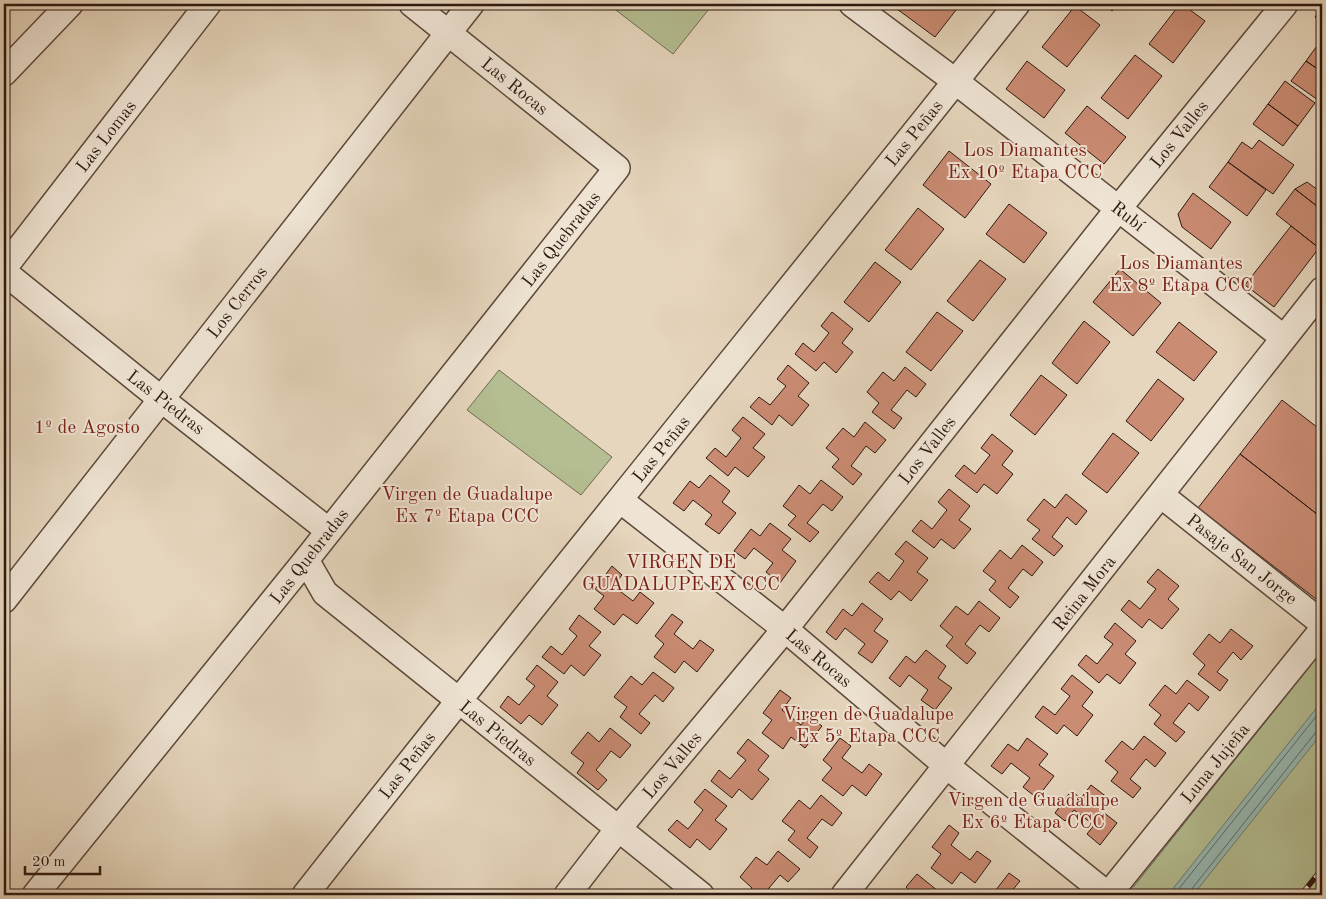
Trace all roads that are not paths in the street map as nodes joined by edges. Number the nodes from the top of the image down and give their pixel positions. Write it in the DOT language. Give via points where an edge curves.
graph roads {
  1 [pos="70,4"];
  2 [pos="208,4"];
  3 [pos="412,4"];
  4 [pos="471,4"];
  5 [pos="852,4"];
  6 [pos="1017,4"];
  7 [pos="1285,4"];
  8 [pos="448,33"];
  9 [pos="4,73"];
  10 [pos="955,81"];
  11 [pos="617,168"];
  12 [pos="1118,209"];
  13 [pos="4,268"];
  14 [pos="4,272"];
  15 [pos="1322,290"];
  16 [pos="1284,338"];
  17 [pos="161,399"];
  18 [pos="1161,496"];
  19 [pos="620,500"];
  20 [pos="329,530"];
  21 [pos="306,560"];
  22 [pos="4,600"];
  23 [pos="1322,623"];
  24 [pos="785,629"];
  25 [pos="1322,630"];
  26 [pos="458,700"];
  27 [pos="947,766"];
  28 [pos="618,829"];
  29 [pos="35,895"];
  30 [pos="305,895"];
  31 [pos="567,895"];
  32 [pos="701,895"];
  33 [pos="844,895"];
  34 [pos="1108,895"];
  1 -- 9 [label="street"];
  2 -- 13 [label="street, Las Lomas"];
  3 -- 8 [label="street, Las Rocas"];
  4 -- 8 [label="street, Los Cerros"];
  5 -- 10 [label="street, Rubí"];
  6 -- 10 [label="street, Las Peñas"];
  7 -- 12 [label="street, Los Valles"];
  8 -- 11 [label="street, Las Rocas"];
  8 -- 17 [label="street, Los Cerros"];
  10 -- 12 [label="street, Rubí"];
  10 -- 19 [label="street, Las Peñas"];
  11 -- 20 [label="street, Las Quebradas"];
  12 -- 16 [label="street, Rubí"];
  12 -- 24 [label="street, Los Valles"];
  14 -- 17 [label="street, Las Piedras"];
  15 -- 16 [label="street, Reina Mora"];
  16 -- 18 [label="street, Reina Mora"];
  17 -- 20 [label="street, Las Piedras"];
  17 -- 22 [label="street, Los Cerros"];
  18 -- 23 [label="street, Pasaje San Jorge"];
  18 -- 27 [label="street, Reina Mora"];
  19 -- 24 [label="street, Las Rocas"];
  19 -- 26 [label="street, Las Peñas"];
  20 -- 21 [label="street, Las Quebradas"];
  21 -- 26 [label="street, Las Piedras" via="325,593"];
  21 -- 29 [label="street, Las Quebradas"];
  24 -- 27 [label="street, Las Rocas"];
  24 -- 28 [label="street, Los Valles"];
  25 -- 34 [label="street, Luna Jujeña"];
  26 -- 28 [label="street, Las Piedras"];
  26 -- 30 [label="street, Las Peñas"];
  27 -- 33 [label="street, Reina Mora"];
  27 -- 34 [label="street, Las Rocas"];
  28 -- 31 [label="street, Los Valles"];
  28 -- 32 [label="street, Las Piedras"];
}
